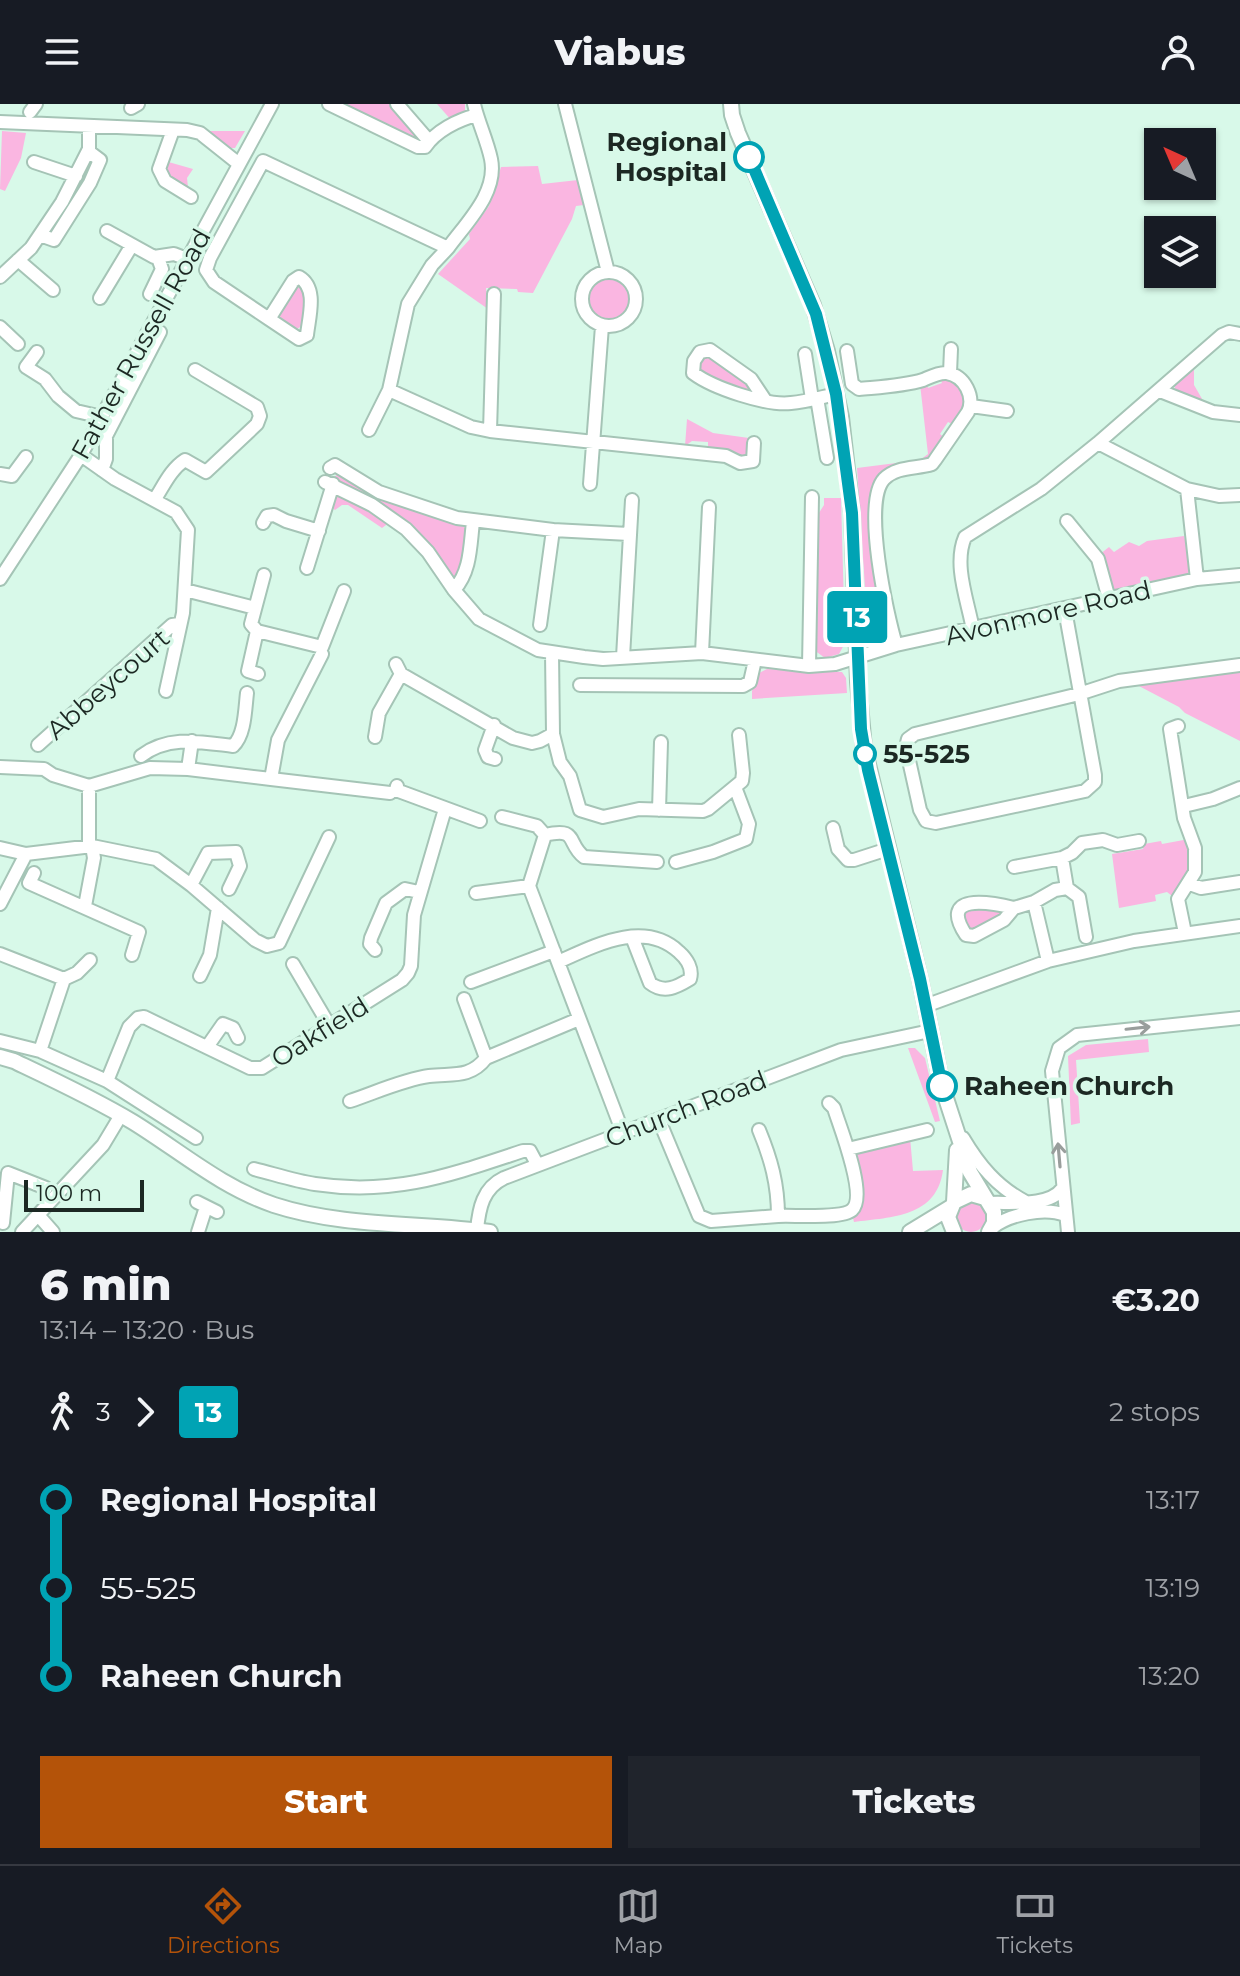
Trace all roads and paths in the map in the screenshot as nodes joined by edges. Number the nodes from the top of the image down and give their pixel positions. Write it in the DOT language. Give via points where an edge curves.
graph roads {
  1 [pos="272,104"];
  2 [pos="329,104"];
  3 [pos="397,104"];
  4 [pos="565,104"];
  5 [pos="729,108"];
  6 [pos="475,110"];
  7 [pos="0,122"];
  8 [pos="89,126"];
  9 [pos="173,130"];
  10 [pos="429,141"];
  11 [pos="88,151"];
  12 [pos="34,162"];
  13 [pos="239,164"];
  14 [pos="76,176"];
  15 [pos="191,197"];
  16 [pos="107,231"];
  17 [pos="40,235"];
  18 [pos="132,245"];
  19 [pos="448,248"];
  20 [pos="158,258"];
  21 [pos="187,259"];
  22 [pos="18,260"];
  23 [pos="608,272"];
  24 [pos="0,277"];
  25 [pos="53,290"];
  26 [pos="150,294"];
  27 [pos="494,294"];
  28 [pos="100,298"];
  29 [pos="269,319"];
  30 [pos="602,326"];
  31 [pos="0,327"];
  32 [pos="160,332"];
  33 [pos="1240,334"];
  34 [pos="18,344"];
  35 [pos="951,349"];
  36 [pos="847,351"];
  37 [pos="37,352"];
  38 [pos="805,354"];
  39 [pos="195,370"];
  40 [pos="950,373"];
  41 [pos="389,390"];
  42 [pos="1160,391"];
  43 [pos="836,394"];
  44 [pos="814,399"];
  45 [pos="765,400"];
  46 [pos="971,406"];
  47 [pos="1007,411"];
  48 [pos="1240,415"];
  49 [pos="102,417"];
  50 [pos="369,430"];
  51 [pos="490,431"];
  52 [pos="592,441"];
  53 [pos="754,443"];
  54 [pos="1098,443"];
  55 [pos="81,455"];
  56 [pos="26,457"];
  57 [pos="827,458"];
  58 [pos="330,468"];
  59 [pos="102,470"];
  60 [pos="0,474"];
  61 [pos="590,484"];
  62 [pos="1187,489"];
  63 [pos="1240,495"];
  64 [pos="812,497"];
  65 [pos="155,499"];
  66 [pos="632,500"];
  67 [pos="709,507"];
  68 [pos="1067,521"];
  69 [pos="473,522"];
  70 [pos="263,523"];
  71 [pos="553,530"];
  72 [pos="319,531"];
  73 [pos="629,534"];
  74 [pos="307,568"];
  75 [pos="264,575"];
  76 [pos="1240,575"];
  77 [pos="0,579"];
  78 [pos="1197,579"];
  79 [pos="185,590"];
  80 [pos="454,590"];
  81 [pos="344,591"];
  82 [pos="1109,599"];
  83 [pos="255,608"];
  84 [pos="1065,610"];
  85 [pos="179,624"];
  86 [pos="540,625"];
  87 [pos="973,630"];
  88 [pos="257,631"];
  89 [pos="896,645"];
  90 [pos="552,653"];
  91 [pos="702,653"];
  92 [pos="322,654"];
  93 [pos="623,657"];
  94 [pos="858,658"];
  95 [pos="755,660"];
  96 [pos="1240,665"];
  97 [pos="809,666"];
  98 [pos="258,674"];
  99 [pos="580,685"];
  100 [pos="166,691"];
  101 [pos="286,691"];
  102 [pos="247,693"];
  103 [pos="1079,694"];
  104 [pos="300,699"];
  105 [pos="244,711"];
  106 [pos="259,714"];
  107 [pos="494,725"];
  108 [pos="1178,726"];
  109 [pos="553,734"];
  110 [pos="739,735"];
  111 [pos="375,737"];
  112 [pos="192,741"];
  113 [pos="661,742"];
  114 [pos="165,744"];
  115 [pos="141,756"];
  116 [pos="169,759"];
  117 [pos="495,759"];
  118 [pos="0,767"];
  119 [pos="29,769"];
  120 [pos="188,769"];
  121 [pos="271,779"];
  122 [pos="89,786"];
  123 [pos="735,787"];
  124 [pos="1240,788"];
  125 [pos="390,791"];
  126 [pos="1184,806"];
  127 [pos="381,808"];
  128 [pos="445,809"];
  129 [pos="659,810"];
  130 [pos="502,817"];
  131 [pos="480,821"];
  132 [pos="833,828"];
  133 [pos="545,835"];
  134 [pos="329,837"];
  135 [pos="1139,841"];
  136 [pos="92,846"];
  137 [pos="0,848"];
  138 [pos="888,849"];
  139 [pos="26,854"];
  140 [pos="1062,858"];
  141 [pos="657,862"];
  142 [pos="676,862"];
  143 [pos="1014,867"];
  144 [pos="34,873"];
  145 [pos="1070,880"];
  146 [pos="1240,882"];
  147 [pos="1190,884"];
  148 [pos="191,885"];
  149 [pos="529,886"];
  150 [pos="229,889"];
  151 [pos="419,892"];
  152 [pos="476,893"];
  153 [pos="1034,902"];
  154 [pos="0,904"];
  155 [pos="85,906"];
  156 [pos="218,908"];
  157 [pos="1014,908"];
  158 [pos="1240,926"];
  159 [pos="1185,933"];
  160 [pos="632,937"];
  161 [pos="1086,937"];
  162 [pos="375,950"];
  163 [pos="0,954"];
  164 [pos="132,955"];
  165 [pos="556,956"];
  166 [pos="90,960"];
  167 [pos="1048,961"];
  168 [pos="293,964"];
  169 [pos="200,976"];
  170 [pos="64,979"];
  171 [pos="471,982"];
  172 [pos="464,999"];
  173 [pos="925,1006"];
  174 [pos="1240,1018"];
  175 [pos="579,1019"];
  176 [pos="329,1025"];
  177 [pos="930,1031"];
  178 [pos="238,1038"];
  179 [pos="0,1041"];
  180 [pos="207,1047"];
  181 [pos="40,1051"];
  182 [pos="0,1057"];
  183 [pos="486,1058"];
  184 [pos="107,1081"];
  185 [pos="350,1101"];
  186 [pos="829,1103"];
  187 [pos="121,1115"];
  188 [pos="951,1118"];
  189 [pos="659,1120"];
  190 [pos="759,1130"];
  191 [pos="927,1130"];
  192 [pos="623,1133"];
  193 [pos="196,1138"];
  194 [pos="957,1138"];
  195 [pos="848,1149"];
  196 [pos="537,1164"];
  197 [pos="254,1169"];
  198 [pos="4,1172"];
  199 [pos="46,1188"];
  200 [pos="1062,1189"];
  201 [pos="987,1200"];
  202 [pos="1026,1202"];
  203 [pos="952,1204"];
  204 [pos="207,1207"];
  205 [pos="38,1215"];
  206 [pos="1065,1215"];
  207 [pos="778,1216"];
  208 [pos="3,1223"];
  209 [pos="990,1230"];
  210 [pos="484,1231"];
  211 [pos="22,1232"];
  212 [pos="53,1232"];
  213 [pos="198,1232"];
  214 [pos="910,1232"];
  215 [pos="954,1232"];
  216 [pos="1068,1232"];
  1 -- 13 [label="street, Father Russell Road"];
  2 -- 10 [label="street" via="418,147"];
  3 -- 10 [label="street"];
  4 -- 23 [label="street"];
  5 -- 43 [label="main road" via="816,314"];
  6 -- 10 [label="street"];
  6 -- 19 [label="street" via="492,161 490,182 482,203"];
  7 -- 8 [label="street"];
  8 -- 9 [label="street"];
  8 -- 11 [label="street"];
  9 -- 13 [label="street" via="200,133"];
  9 -- 15 [label="street" via="159,169 165,181"];
  11 -- 14 [label="street"];
  11 -- 17 [label="street" via="100,160 90,183 54,240"];
  12 -- 14 [label="street"];
  13 -- 21 [label="street, Father Russell Road"];
  14 -- 17 [label="street"];
  16 -- 18 [label="street"];
  17 -- 22 [label="street"];
  18 -- 20 [label="street"];
  18 -- 28 [label="street"];
  19 -- 29 [label="street" via="263,161 206,270 214,282"];
  19 -- 41 [label="street" via="408,304"];
  20 -- 21 [label="street" via="174,254"];
  20 -- 26 [label="street" via="162,269"];
  21 -- 49 [label="street, Father Russell Road"];
  22 -- 24 [label="street"];
  22 -- 25 [label="street"];
  23 -- 30 [label="street" via="596,275 582,297 585,310"];
  23 -- 30 [label="street" via="631,282 636,295 626,320"];
  27 -- 51 [label="street"];
  29 -- 29 [label="street" via="293,281 299,277 308,282 307,335 299,339"];
  30 -- 52 [label="street"];
  31 -- 34 [label="street"];
  32 -- 59 [label="street" via="106,436"];
  33 -- 42 [label="street" via="1222,335"];
  35 -- 40 [label="street"];
  36 -- 40 [label="street" via="852,384 859,389"];
  37 -- 49 [label="street" via="26,367 76,411"];
  38 -- 44 [label="street"];
  39 -- 65 [label="street" via="257,407 260,416 206,472 180,462"];
  40 -- 46 [label="street" via="966,386"];
  41 -- 50 [label="street"];
  41 -- 51 [label="street"];
  42 -- 48 [label="street" via="1213,412"];
  42 -- 54 [label="street"];
  43 -- 44 [label="street"];
  43 -- 94 [label="main road" via="852,513"];
  44 -- 45 [label="street"];
  44 -- 57 [label="street"];
  45 -- 45 [label="street" via="697,376 691,368 694,361 700,352 710,350 751,379"];
  46 -- 47 [label="street"];
  46 -- 89 [label="street" via="932,464 899,469 884,479 877,493 879,573"];
  49 -- 55 [label="street, Father Russell Road"];
  51 -- 52 [label="street"];
  52 -- 53 [label="street" via="726,456 740,463 754,458"];
  52 -- 61 [label="street"];
  54 -- 62 [label="street"];
  54 -- 87 [label="street" via="1041,489 965,537 960,562"];
  55 -- 59 [label="street, Abbeycourt"];
  55 -- 77 [label="street, Father Russell Road"];
  56 -- 60 [label="street" via="12,476"];
  58 -- 69 [label="street" via="335,465 379,492"];
  59 -- 65 [label="street, Abbeycourt"];
  62 -- 63 [label="street"];
  62 -- 78 [label="street"];
  64 -- 97 [label="street"];
  65 -- 79 [label="street, Abbeycourt" via="176,512 188,530"];
  66 -- 73 [label="street"];
  67 -- 91 [label="street"];
  68 -- 82 [label="street" via="1098,559"];
  69 -- 71 [label="street"];
  69 -- 80 [label="street" via="467,568"];
  70 -- 72 [label="street" via="274,515"];
  71 -- 73 [label="street"];
  71 -- 86 [label="street"];
  72 -- 74 [label="street"];
  72 -- 80 [label="street, Avonmore Road" via="329,483 406,529"];
  73 -- 93 [label="street"];
  75 -- 83 [label="street"];
  76 -- 78 [label="street, Avonmore Road"];
  78 -- 82 [label="street, Avonmore Road"];
  79 -- 83 [label="street"];
  79 -- 85 [label="street, Abbeycourt"];
  80 -- 90 [label="street, Avonmore Road" via="479,619"];
  81 -- 88 [label="street" via="322,647"];
  82 -- 84 [label="street, Avonmore Road"];
  83 -- 88 [label="street" via="251,624"];
  84 -- 87 [label="street, Avonmore Road"];
  84 -- 103 [label="street"];
  85 -- 100 [label="street, Abbeycourt"];
  85 -- 119 [label="street, Abbeycourt" via="34,750"];
  87 -- 89 [label="street, Avonmore Road"];
  88 -- 98 [label="street" via="248,671"];
  89 -- 94 [label="street, Avonmore Road"];
  90 -- 93 [label="street, Avonmore Road"];
  90 -- 109 [label="street"];
  91 -- 93 [label="street, Avonmore Road"];
  91 -- 95 [label="street, Avonmore Road"];
  92 -- 104 [label="street"];
  94 -- 97 [label="street, Avonmore Road"];
  94 -- 138 [label="main road" via="864,748"];
  95 -- 97 [label="street, Avonmore Road"];
  95 -- 99 [label="street" via="750,682 743,686"];
  96 -- 103 [label="street" via="1119,681"];
  101 -- 104 [label="street"];
  102 -- 105 [label="street"];
  103 -- 103 [label="street" via="1095,775 1085,791 930,823 922,816 908,739"];
  104 -- 121 [label="street" via="278,740"];
  105 -- 106 [label="street"];
  105 -- 112 [label="street" via="233,746"];
  107 -- 109 [label="street" via="523,742"];
  107 -- 111 [label="street" via="453,706 399,669 379,713"];
  107 -- 117 [label="street" via="485,750"];
  108 -- 126 [label="street" via="1170,729"];
  109 -- 129 [label="street" via="580,810 603,817"];
  110 -- 123 [label="street" via="743,773"];
  112 -- 114 [label="street"];
  112 -- 120 [label="street"];
  113 -- 129 [label="street"];
  114 -- 115 [label="street"];
  114 -- 116 [label="street"];
  118 -- 119 [label="street"];
  119 -- 122 [label="street" via="44,769"];
  120 -- 121 [label="street"];
  120 -- 122 [label="street" via="150,768"];
  121 -- 125 [label="street"];
  122 -- 136 [label="street"];
  123 -- 129 [label="street" via="703,811"];
  123 -- 142 [label="street" via="749,824 746,839"];
  124 -- 126 [label="street"];
  125 -- 127 [label="street"];
  125 -- 128 [label="street"];
  126 -- 147 [label="street" via="1195,848"];
  128 -- 131 [label="street"];
  128 -- 151 [label="street, Oakfield"];
  130 -- 133 [label="street" via="537,826"];
  132 -- 138 [label="street" via="838,849 848,860"];
  133 -- 141 [label="street" via="567,833 584,857"];
  133 -- 149 [label="street"];
  134 -- 156 [label="street" via="279,943 267,946 255,940"];
  135 -- 140 [label="street" via="1082,843"];
  136 -- 139 [label="street"];
  136 -- 148 [label="street" via="156,859"];
  136 -- 155 [label="street"];
  137 -- 139 [label="street"];
  138 -- 173 [label="main road"];
  139 -- 154 [label="street"];
  140 -- 143 [label="street"];
  140 -- 145 [label="street"];
  144 -- 155 [label="street" via="29,883"];
  145 -- 153 [label="street"];
  145 -- 161 [label="street" via="1079,897"];
  146 -- 147 [label="street" via="1201,888"];
  147 -- 159 [label="street" via="1178,899"];
  148 -- 150 [label="street" via="208,853 236,852 240,866"];
  148 -- 156 [label="street"];
  149 -- 152 [label="street"];
  149 -- 165 [label="street"];
  151 -- 162 [label="street" via="405,889 386,903 371,938"];
  151 -- 176 [label="street, Oakfield" via="408,973"];
  153 -- 157 [label="street"];
  153 -- 167 [label="street"];
  155 -- 164 [label="street" via="139,932"];
  156 -- 169 [label="street" via="210,955"];
  158 -- 159 [label="street"];
  159 -- 167 [label="street"];
  160 -- 160 [label="street" via="674,947 685,957 690,979 666,989 654,986"];
  160 -- 165 [label="street"];
  163 -- 170 [label="street"];
  165 -- 171 [label="street"];
  165 -- 175 [label="street"];
  166 -- 170 [label="street"];
  167 -- 173 [label="street"];
  168 -- 176 [label="street"];
  170 -- 181 [label="street"];
  172 -- 183 [label="street"];
  173 -- 177 [label="main road"];
  200 -- 174 [label="street, one-way" via="1052,1071 1063,1043 1091,1033"];
  175 -- 183 [label="street"];
  175 -- 192 [label="street"];
  176 -- 180 [label="street, Oakfield" via="262,1068 250,1068"];
  177 -- 188 [label="main road"];
  177 -- 189 [label="street, Church Road" via="841,1050"];
  178 -- 180 [label="street" via="223,1024"];
  179 -- 181 [label="street"];
  180 -- 184 [label="street, Oakfield" via="138,1018 129,1027"];
  181 -- 184 [label="street"];
  182 -- 187 [label="main road"];
  183 -- 185 [label="street" via="475,1069 429,1076"];
  184 -- 193 [label="street"];
  186 -- 195 [label="street"];
  187 -- 205 [label="street" via="103,1145"];
  187 -- 210 [label="main road" via="213,1177 276,1206"];
  188 -- 194 [label="main road"];
  188 -- 202 [label="street" via="996,1183"];
  189 -- 192 [label="street, Church Road"];
  189 -- 207 [label="street" via="699,1216 711,1221"];
  190 -- 207 [label="street" via="773,1164"];
  191 -- 195 [label="street"];
  192 -- 196 [label="street, Church Road"];
  194 -- 201 [label="main road"];
  194 -- 203 [label="main road"];
  195 -- 207 [label="street" via="856,1184 852,1210"];
  196 -- 197 [label="street" via="530,1151 523,1151 433,1180 382,1188 313,1184"];
  196 -- 210 [label="street, Church Road" via="489,1188 480,1208"];
  198 -- 199 [label="street"];
  198 -- 208 [label="street"];
  200 -- 202 [label="street" via="1054,1198"];
  200 -- 206 [label="street"];
  201 -- 202 [label="street"];
  201 -- 203 [label="main road" via="971,1194"];
  201 -- 209 [label="main road" via="994,1216"];
  203 -- 214 [label="main road"];
  203 -- 215 [label="main road" via="948,1221"];
  204 -- 213 [label="street"];
  205 -- 211 [label="street"];
  205 -- 212 [label="street"];
  206 -- 209 [label="street" via="1042,1212 1006,1219"];
  206 -- 216 [label="street"];
}
